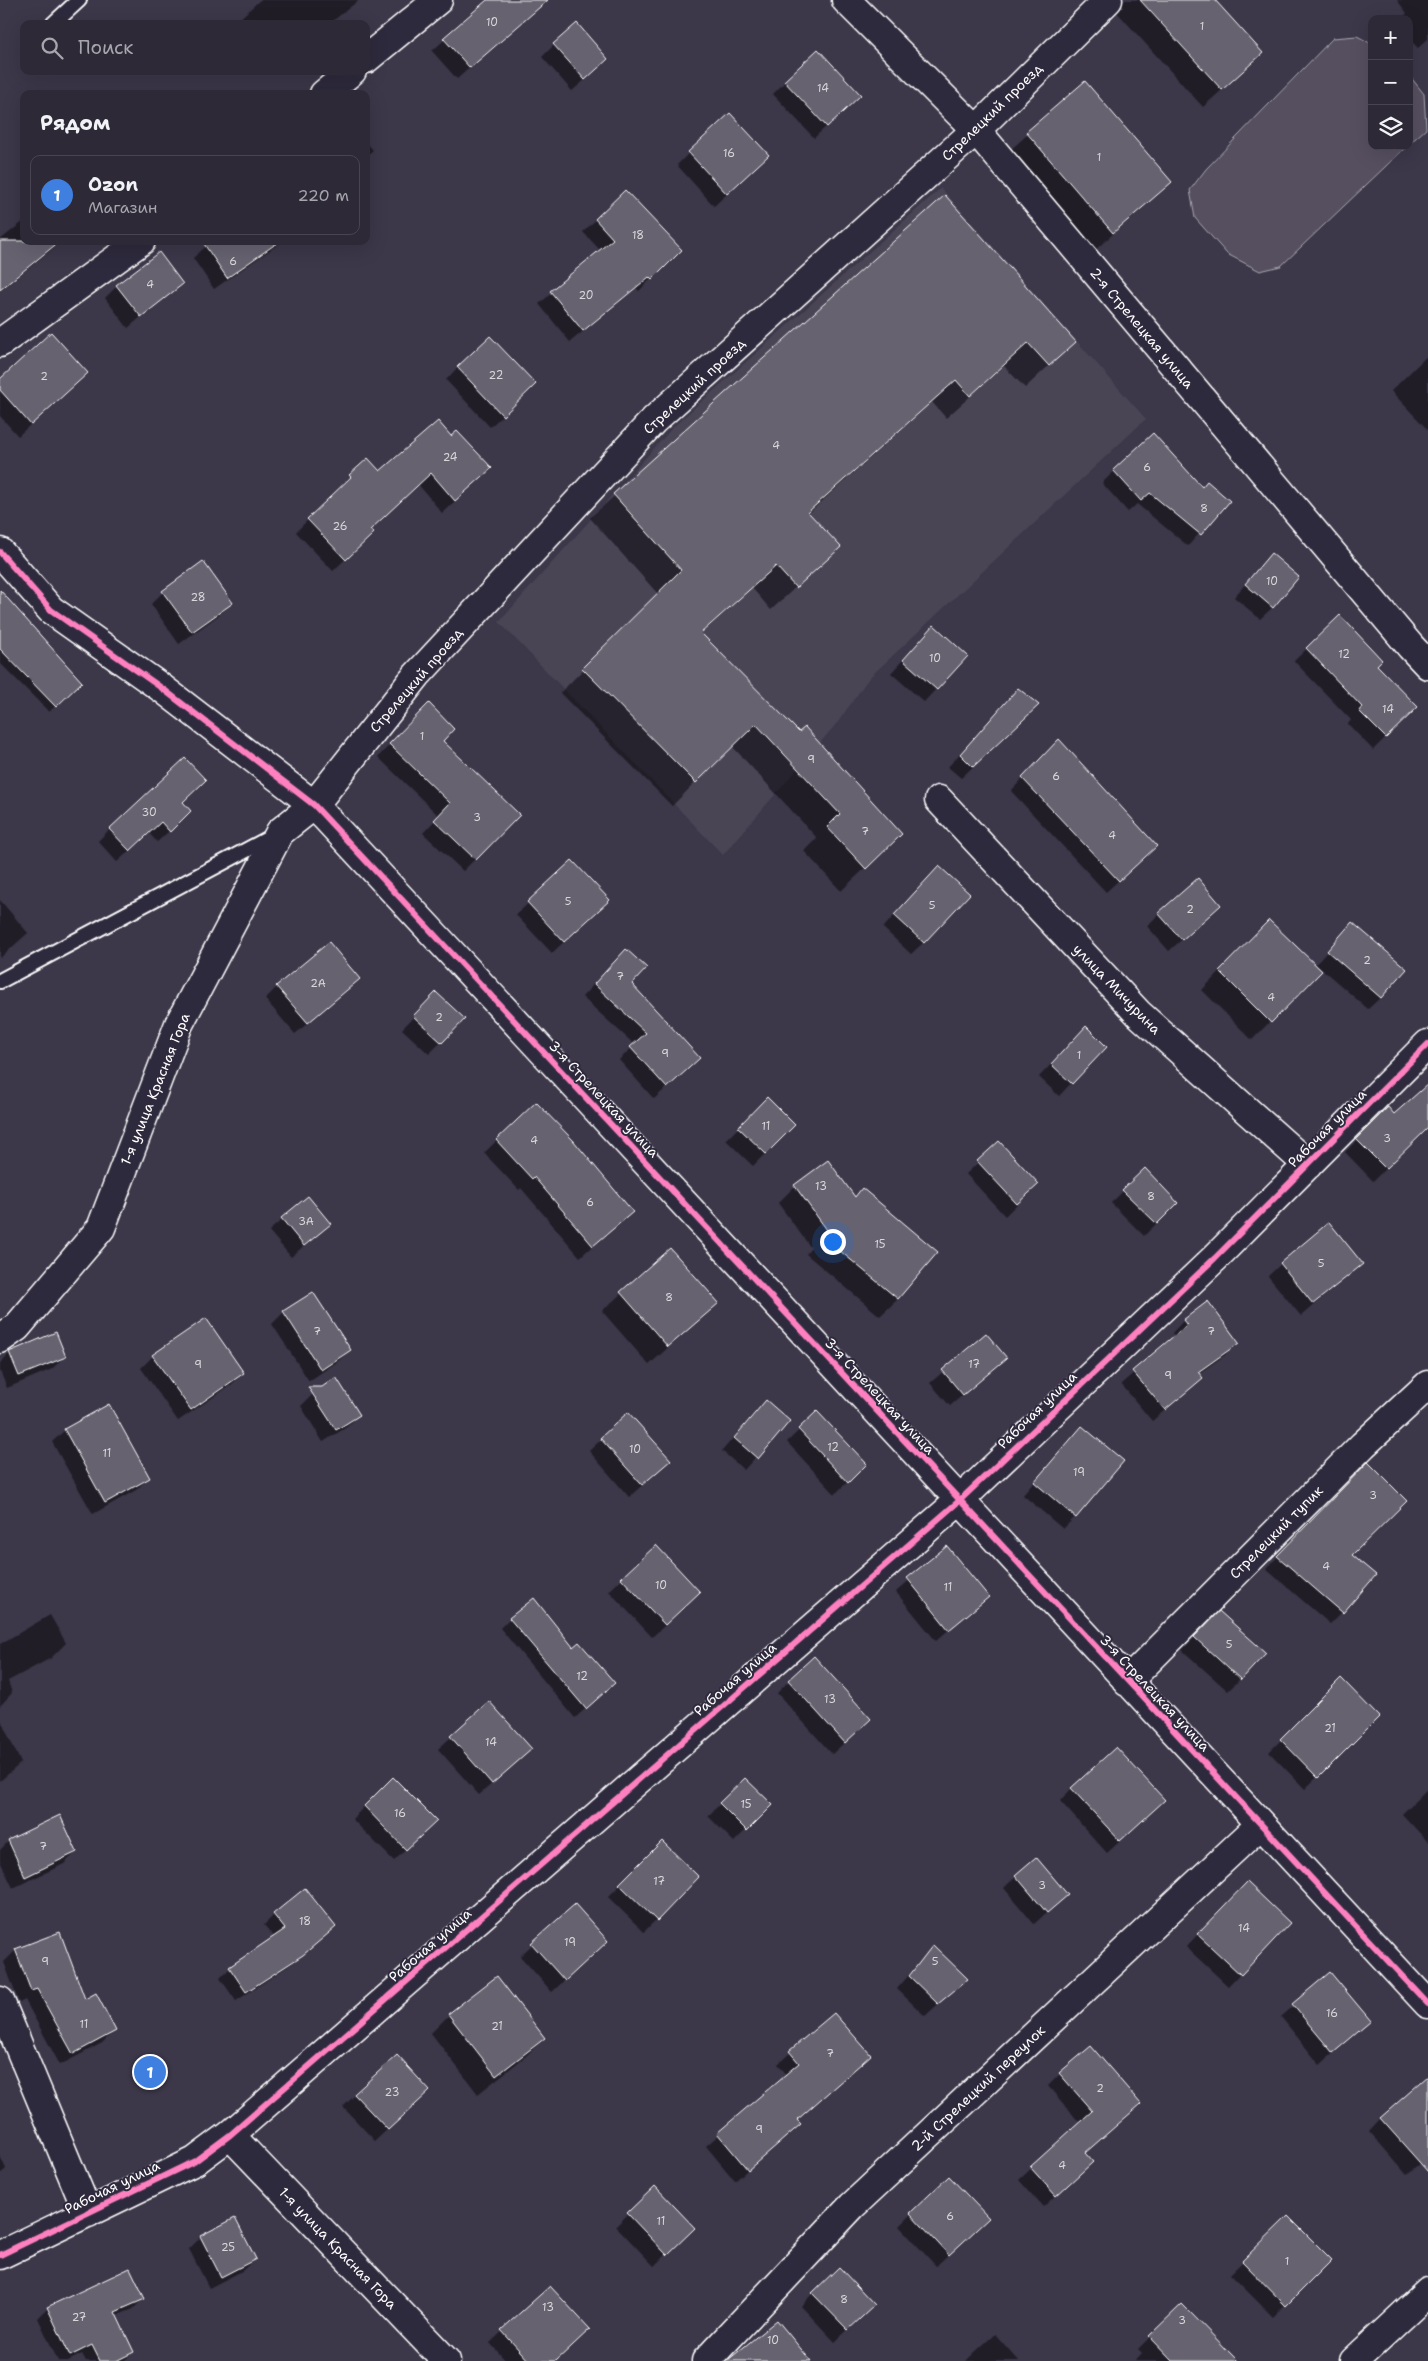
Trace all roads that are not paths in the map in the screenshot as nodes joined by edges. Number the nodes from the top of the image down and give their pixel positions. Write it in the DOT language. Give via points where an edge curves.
graph roads {
  1 [pos="79,0"];
  2 [pos="438,0"];
  3 [pos="846,0"];
  4 [pos="1108,0"];
  5 [pos="57,20"];
  6 [pos="370,56"];
  7 [pos="347,75"];
  8 [pos="329,90"];
  9 [pos="976,130"];
  10 [pos="135,245"];
  11 [pos="0,343"];
  12 [pos="0,552"];
  13 [pos="1428,665"];
  14 [pos="939,800"];
  15 [pos="314,805"];
  16 [pos="280,832"];
  17 [pos="0,981"];
  18 [pos="1428,1044"];
  19 [pos="1308,1165"];
  20 [pos="0,1339"];
  21 [pos="1428,1385"];
  22 [pos="960,1501"];
  23 [pos="1127,1682"];
  24 [pos="1260,1825"];
  25 [pos="0,2001"];
  26 [pos="1428,2004"];
  27 [pos="230,2135"];
  28 [pos="88,2213"];
  29 [pos="0,2255"];
  30 [pos="1428,2292"];
  31 [pos="446,2361"];
  32 [pos="706,2361"];
  33 [pos="1354,2361"];
  1 -- 5 [label="lane"];
  2 -- 6 [label="street"];
  3 -- 9 [label="street, 2-я Стрелецкая улица"];
  4 -- 9 [label="street, Стрелецкий проезд"];
  7 -- 8 [label="street"];
  9 -- 13 [label="street, 2-я Стрелецкая улица"];
  9 -- 15 [label="street, Стрелецкий проезд" via="654,420 417,675"];
  10 -- 11 [label="street"];
  12 -- 15 [label="street, 3-я Стрелецкая улица" via="51,610 163,689"];
  14 -- 19 [label="street, улица Мичурина" via="1139,1014"];
  15 -- 16 [label="street, 1-я улица Красная Гора"];
  15 -- 22 [label="street, 3-я Стрелецкая улица"];
  16 -- 17 [label="lane"];
  16 -- 20 [label="street, 1-я улица Красная Гора" via="179,1024 101,1228 18,1327"];
  18 -- 19 [label="street, Рабочая улица"];
  19 -- 22 [label="street, Рабочая улица"];
  21 -- 23 [label="street, Стрелецкий тупик" via="1356,1452"];
  22 -- 23 [label="street, 3-я Стрелецкая улица"];
  22 -- 27 [label="street, Рабочая улица"];
  23 -- 24 [label="street, 3-я Стрелецкая улица"];
  24 -- 26 [label="street, 3-я Стрелецкая улица"];
  24 -- 32 [label="street, 2-й Стрелецкий переулок" via="852,2206"];
  25 -- 28 [label="street"];
  27 -- 28 [label="street, Рабочая улица" via="195,2161"];
  27 -- 31 [label="street, 1-я улица Красная Гора"];
  28 -- 29 [label="street, Рабочая улица"];
  30 -- 33 [label="street"];
}
